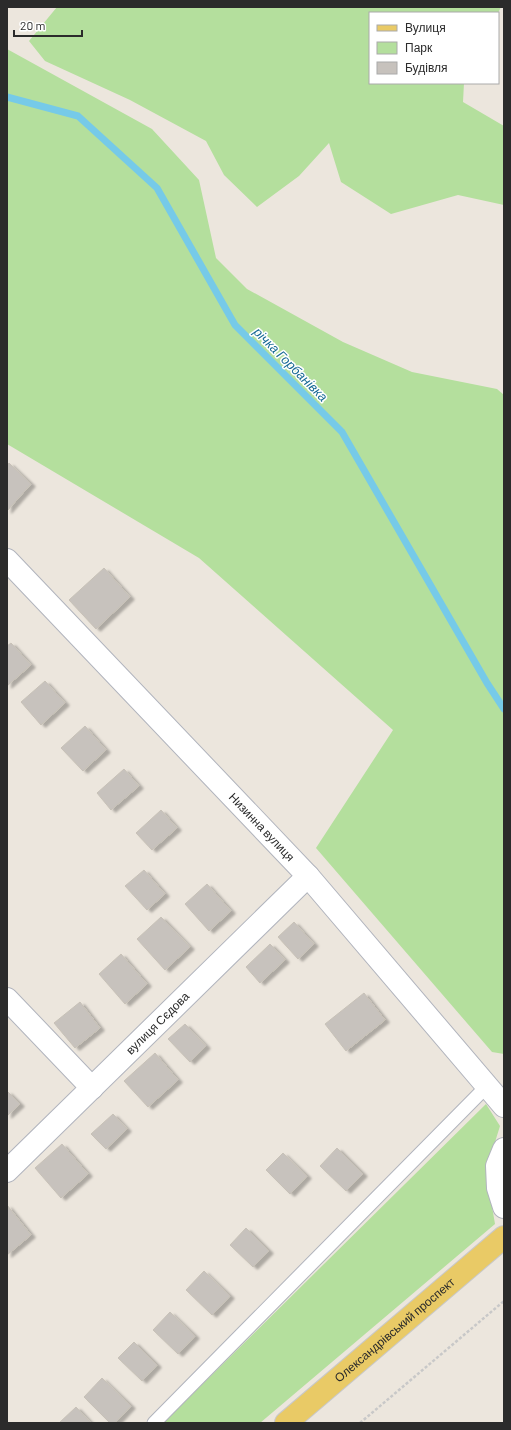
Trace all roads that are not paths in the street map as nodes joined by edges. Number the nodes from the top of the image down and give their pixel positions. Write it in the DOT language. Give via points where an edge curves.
graph roads {
  1 [pos="7,560"];
  2 [pos="308,876"];
  3 [pos="7,999"];
  4 [pos="487,1086"];
  5 [pos="92,1088"];
  6 [pos="504,1106"];
  7 [pos="504,1149"];
  8 [pos="7,1171"];
  9 [pos="504,1207"];
  10 [pos="504,1237"];
  11 [pos="154,1423"];
  12 [pos="286,1423"];
  1 -- 2 [label="street, Низинна вулиця"];
  2 -- 4 [label="street, Низинна вулиця"];
  2 -- 5 [label="street, вулиця Сєдова"];
  3 -- 5 [label="street"];
  4 -- 6 [label="street, Низинна вулиця"];
  4 -- 11 [label="lane"];
  5 -- 8 [label="street, вулиця Сєдова"];
  7 -- 9 [label="street" via="497,1166 498,1188"];
  10 -- 12 [label="main road, Олександрівський проспект"];
}
